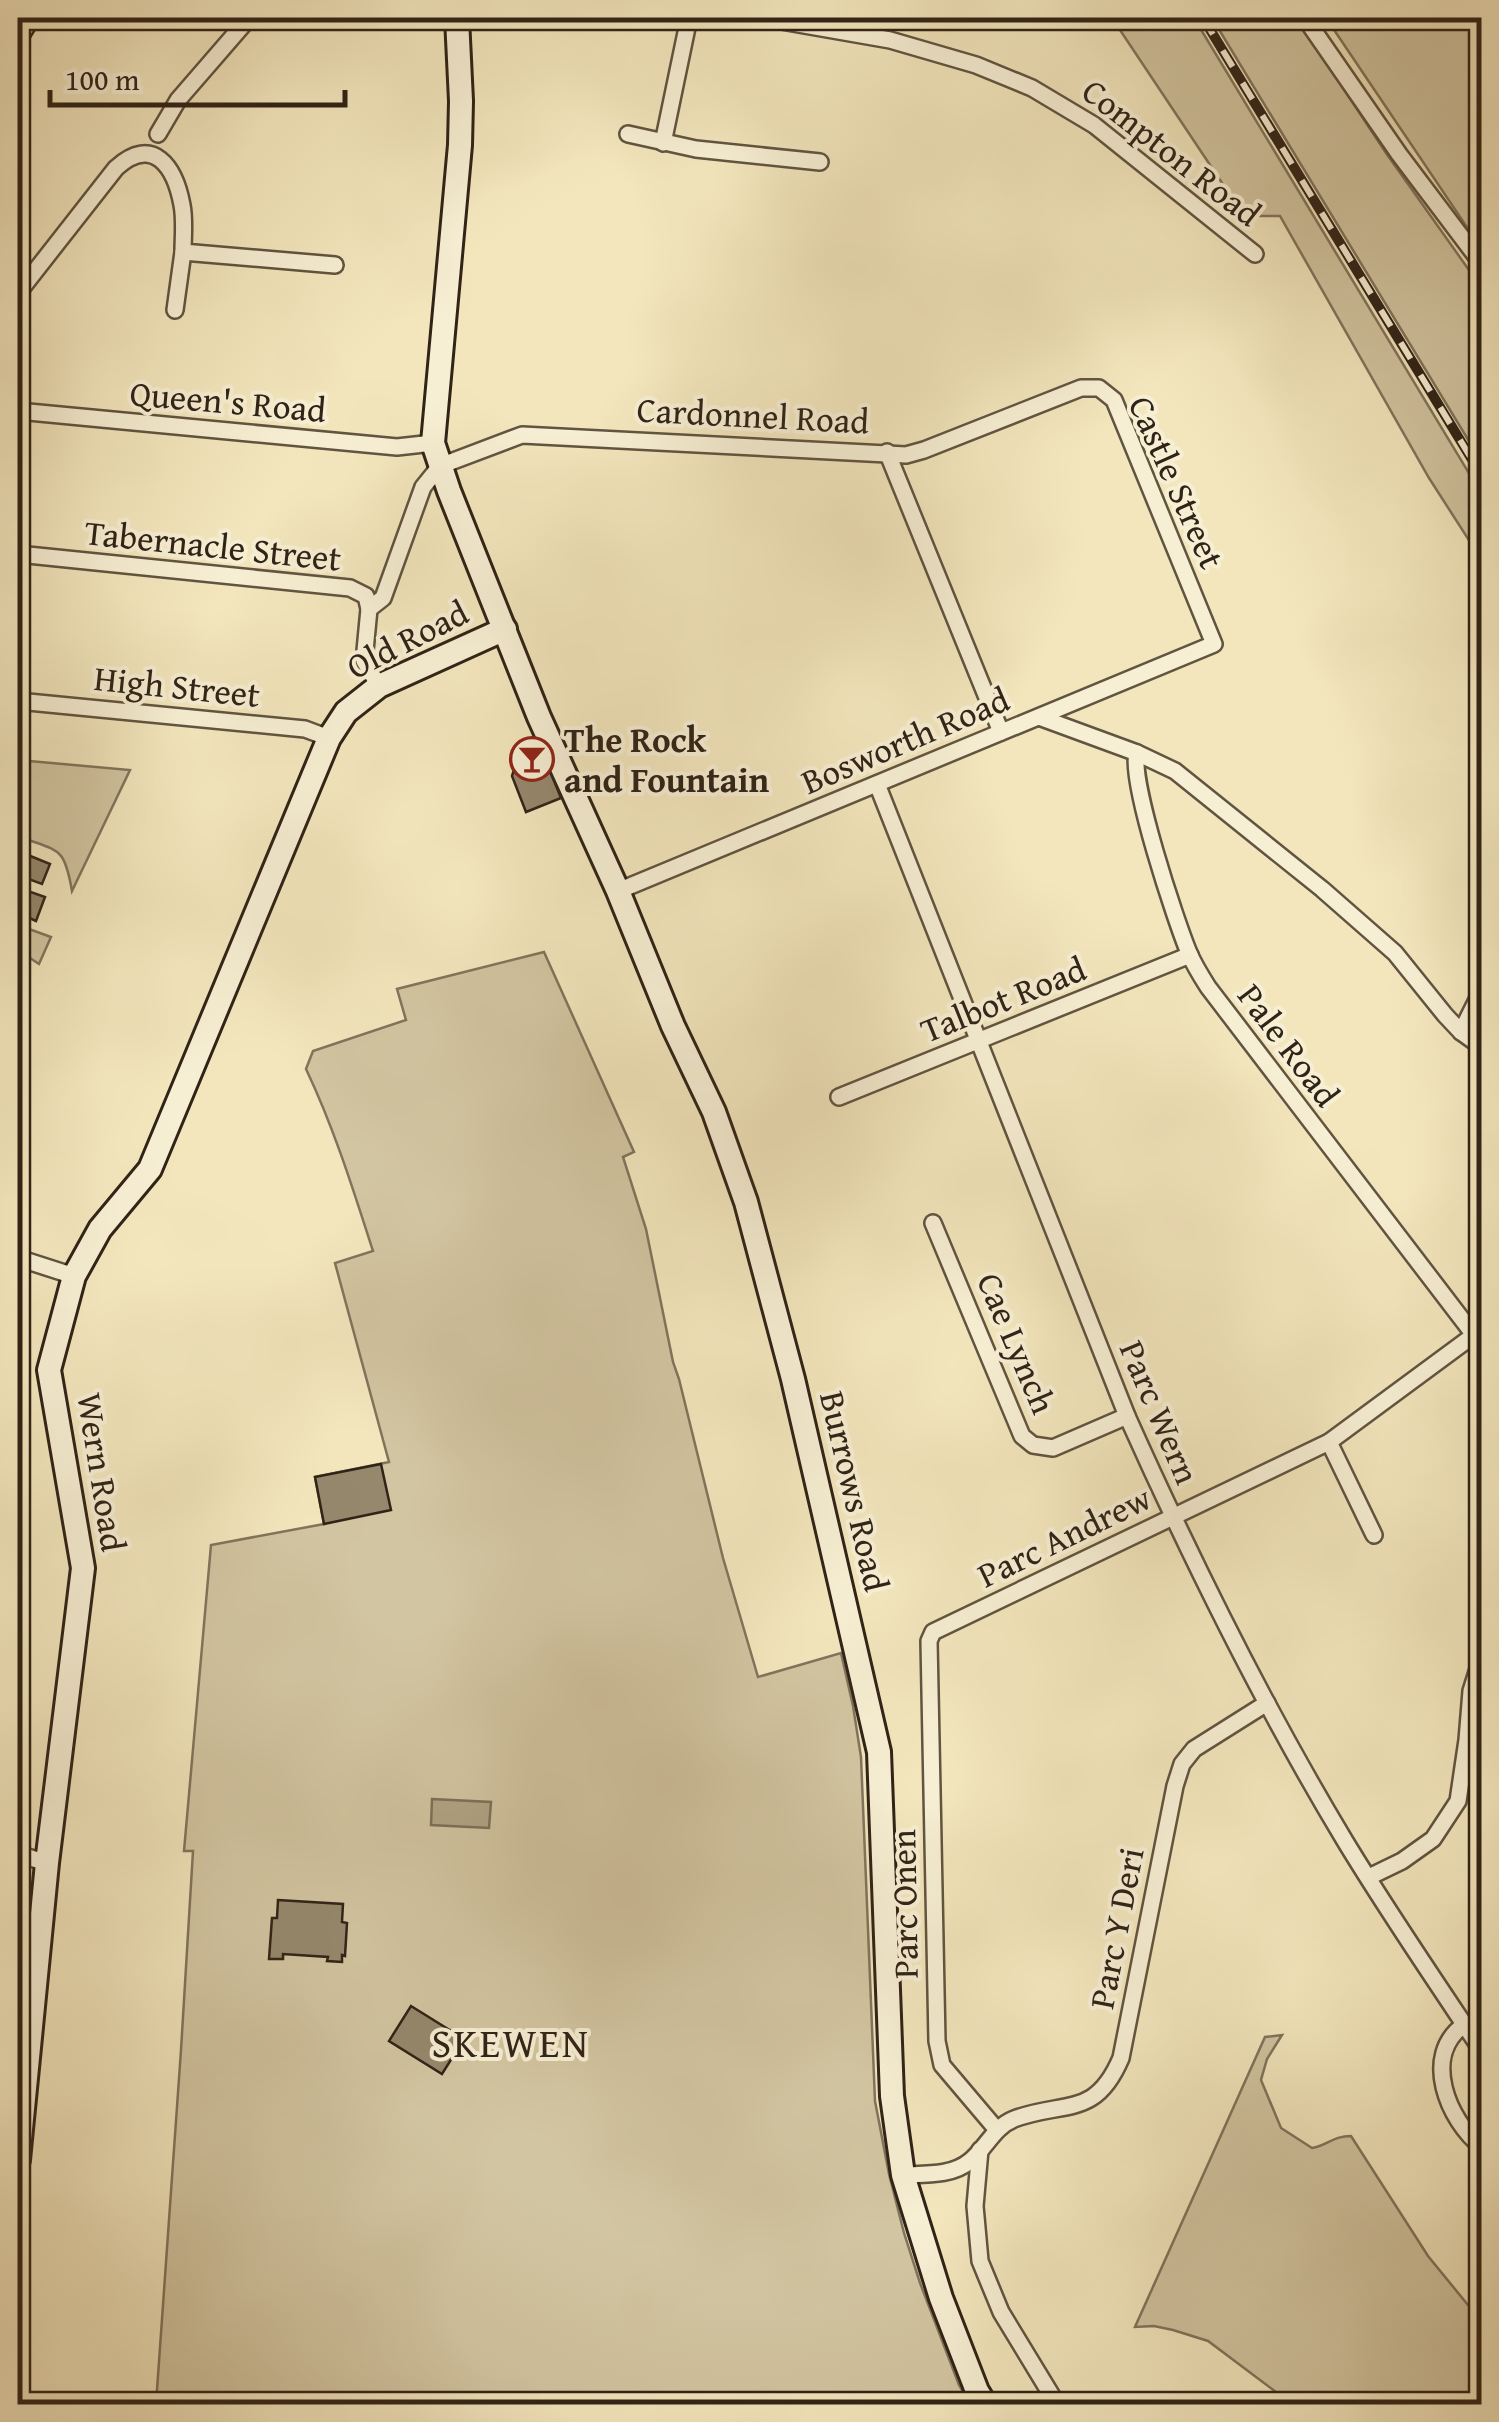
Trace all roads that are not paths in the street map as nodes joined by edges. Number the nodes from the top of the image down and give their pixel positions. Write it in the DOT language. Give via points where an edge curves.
graph roads {
  1 [pos="26,18"];
  2 [pos="249,18"];
  3 [pos="457,18"];
  4 [pos="689,18"];
  5 [pos="764,18"];
  6 [pos="1306,18"];
  7 [pos="18,31"];
  8 [pos="158,134"];
  9 [pos="628,134"];
  10 [pos="663,142"];
  11 [pos="820,162"];
  12 [pos="182,252"];
  13 [pos="1254,254"];
  14 [pos="1482,264"];
  15 [pos="335,265"];
  16 [pos="18,293"];
  17 [pos="175,310"];
  18 [pos="18,411"];
  19 [pos="887,452"];
  20 [pos="436,454"];
  21 [pos="18,554"];
  22 [pos="369,609"];
  23 [pos="504,629"];
  24 [pos="1214,644"];
  25 [pos="379,686"];
  26 [pos="18,701"];
  27 [pos="1039,717"];
  28 [pos="1001,732"];
  29 [pos="330,738"];
  30 [pos="1137,753"];
  31 [pos="876,784"];
  32 [pos="618,891"];
  33 [pos="1190,955"];
  34 [pos="1482,990"];
  35 [pos="1461,1032"];
  36 [pos="978,1042"];
  37 [pos="1482,1048"];
  38 [pos="838,1097"];
  39 [pos="933,1223"];
  40 [pos="18,1258"];
  41 [pos="74,1276"];
  42 [pos="1478,1335"];
  43 [pos="1127,1416"];
  44 [pos="1329,1442"];
  45 [pos="1173,1517"];
  46 [pos="1374,1536"];
  47 [pos="933,1632"];
  48 [pos="1482,1656"];
  49 [pos="1267,1703"];
  50 [pos="18,1854"];
  51 [pos="48,1863"];
  52 [pos="1369,1877"];
  53 [pos="1464,2026"];
  54 [pos="1482,2052"];
  55 [pos="997,2130"];
  56 [pos="1482,2146"];
  57 [pos="980,2150"];
  58 [pos="18,2160"];
  59 [pos="904,2175"];
  60 [pos="1052,2396"];
  61 [pos="985,2404"];
  1 -- 7 [label="main road"];
  2 -- 8 [label="street" via="178,100"];
  3 -- 20 [label="main road, Old Road" via="460,145"];
  4 -- 10 [label="street"];
  5 -- 13 [label="street, Compton Road" via="890,40 1032,88 1094,125"];
  6 -- 14 [label="street"];
  9 -- 10 [label="street"];
  10 -- 11 [label="street"];
  12 -- 15 [label="street"];
  12 -- 16 [label="street" via="177,186 156,156 136,154 116,168"];
  12 -- 17 [label="street"];
  18 -- 20 [label="street, Queen's Road"];
  19 -- 20 [label="street, Cardonnel Road" via="522,435"];
  19 -- 24 [label="street, Castle Street" via="924,450 1081,388 1098,388 1114,400"];
  19 -- 28 [label="street, Cardonnel Road"];
  20 -- 22 [label="street" via="383,598"];
  20 -- 23 [label="main road, Old Road"];
  21 -- 22 [label="street, Tabernacle Street" via="350,588 366,596"];
  22 -- 25 [label="street, Tabernacle Street" via="364,661"];
  23 -- 25 [label="main road, Old Road"];
  23 -- 32 [label="main road, Burrows Road"];
  24 -- 27 [label="street, Bosworth Road"];
  25 -- 29 [label="main road, Old Road" via="346,712"];
  26 -- 29 [label="street, High Street" via="305,729"];
  27 -- 28 [label="street, Bosworth Road"];
  27 -- 30 [label="street"];
  28 -- 31 [label="street, Bosworth Road"];
  29 -- 41 [label="main road, Old Road" via="150,1169 100,1229"];
  30 -- 33 [label="street, Pale Road" via="1143,810"];
  30 -- 35 [label="street" via="1176,771 1322,889 1396,953"];
  31 -- 32 [label="street, Bosworth Road"];
  31 -- 36 [label="street, Parc Wern"];
  32 -- 59 [label="main road, Burrows Road" via="746,1202 857,1652 878,1752 892,2096"];
  33 -- 36 [label="street, Talbot Road"];
  33 -- 42 [label="street, Pale Road"];
  34 -- 35 [label="street"];
  35 -- 37 [label="street"];
  36 -- 38 [label="street, Talbot Road"];
  36 -- 43 [label="street, Parc Wern"];
  39 -- 43 [label="street, Cae Lynch" via="1022,1436 1053,1448"];
  40 -- 41 [label="street"];
  41 -- 51 [label="main road, Wern Road" via="49,1370 84,1568"];
  42 -- 44 [label="street, Pale Road"];
  43 -- 45 [label="street, Parc Wern"];
  44 -- 45 [label="street, Parc Andrew"];
  44 -- 46 [label="street"];
  45 -- 47 [label="street, Parc Andrew"];
  45 -- 49 [label="street, Parc Wern"];
  47 -- 55 [label="street, Parc Onen" via="937,2042 942,2066"];
  48 -- 52 [label="street" via="1471,1691 1458,1800 1433,1838"];
  49 -- 52 [label="street, Parc Wern"];
  49 -- 55 [label="street, Parc Y Deri" via="1194,1749 1182,1764 1112,2079 1080,2105 1012,2120"];
  50 -- 51 [label="street"];
  51 -- 58 [label="main road, Wern Road"];
  52 -- 53 [label="street, Parc Wern"];
  53 -- 54 [label="street, Parc Wern"];
  53 -- 56 [label="street" via="1450,2040 1444,2088 1465,2133"];
  55 -- 57 [label="street"];
  57 -- 59 [label="street" via="944,2174"];
  57 -- 60 [label="street" via="974,2206 980,2261 1001,2312"];
  59 -- 61 [label="main road, Burrows Road" via="941,2298"];
}
